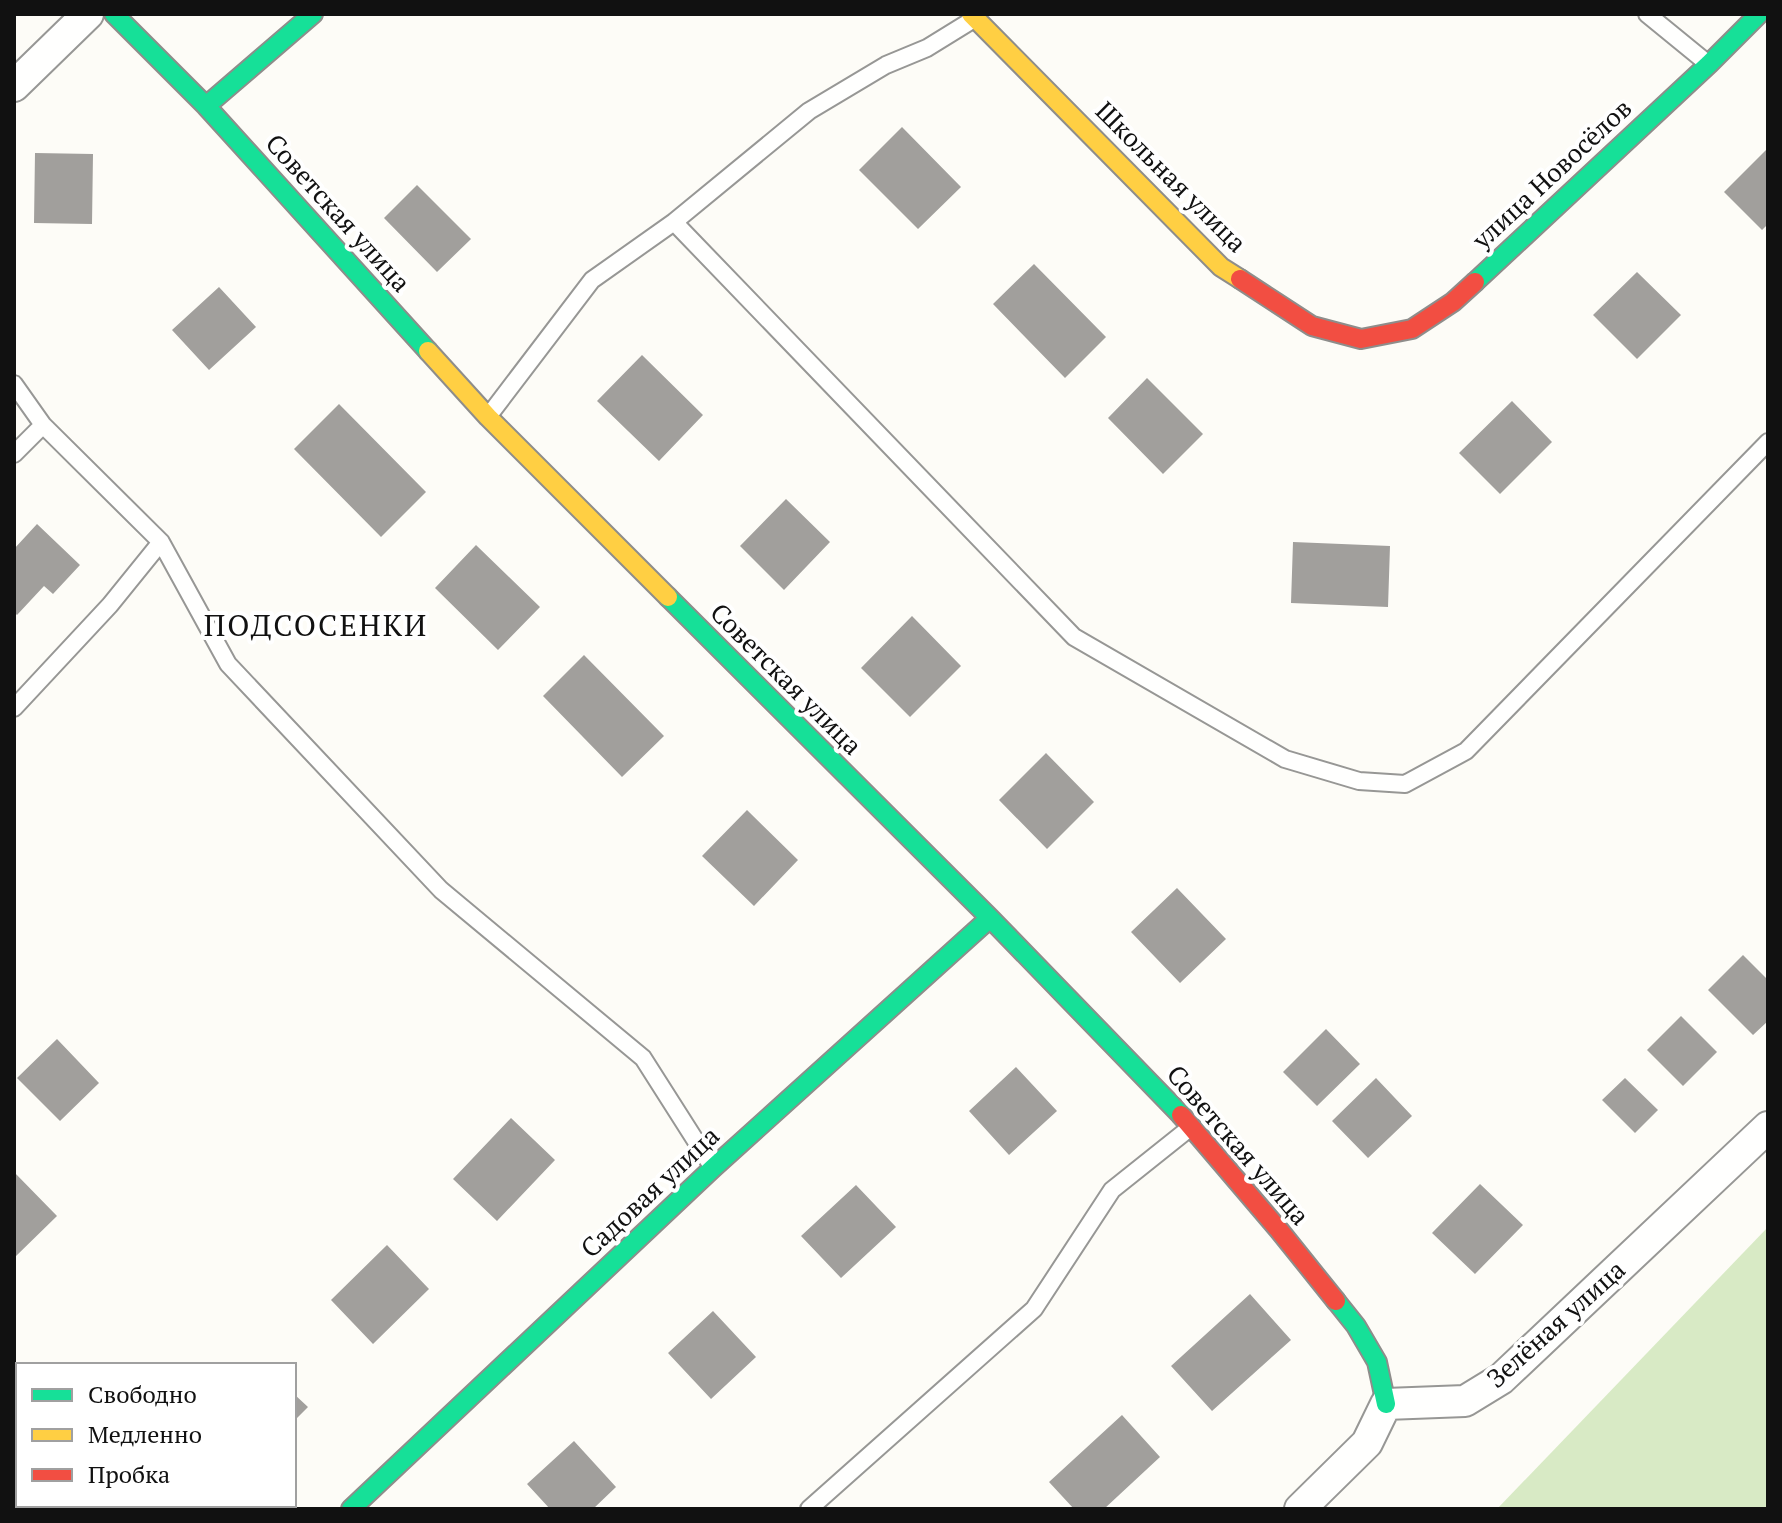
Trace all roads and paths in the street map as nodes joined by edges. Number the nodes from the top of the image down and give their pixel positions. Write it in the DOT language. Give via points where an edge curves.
graph roads {
  1 [pos="88,14"];
  2 [pos="114,14"];
  3 [pos="313,14"];
  4 [pos="1647,14"];
  5 [pos="973,16"];
  6 [pos="1756,17"];
  7 [pos="1768,33"];
  8 [pos="1709,64"];
  9 [pos="14,86"];
  10 [pos="206,106"];
  11 [pos="674,222"];
  12 [pos="1361,339"];
  13 [pos="14,384"];
  14 [pos="488,417"];
  15 [pos="43,425"];
  16 [pos="1768,442"];
  17 [pos="14,454"];
  18 [pos="161,542"];
  19 [pos="14,708"];
  20 [pos="990,918"];
  21 [pos="1192,1126"];
  22 [pos="1768,1127"];
  23 [pos="713,1168"];
  24 [pos="1386,1404"];
  25 [pos="351,1509"];
  26 [pos="809,1509"];
  27 [pos="1300,1509"];
  1 -- 9 [label="street"];
  2 -- 10 [label="street, Советская улица"];
  3 -- 10 [label="street"];
  4 -- 8 [label="lane"];
  5 -- 11 [label="lane" via="927,48 886,65 809,111"];
  5 -- 12 [label="street, Школьная улица" via="1221,267 1312,326"];
  6 -- 7 [label="lane"];
  6 -- 8 [label="street, улица Новосёлов"];
  8 -- 12 [label="street, улица Новосёлов" via="1453,302 1412,329"];
  10 -- 14 [label="street, Советская улица"];
  11 -- 14 [label="lane" via="592,280"];
  11 -- 16 [label="lane" via="1074,637 1285,759 1359,781 1405,784 1466,751"];
  13 -- 15 [label="lane"];
  14 -- 20 [label="street, Советская улица"];
  15 -- 17 [label="lane"];
  15 -- 18 [label="lane"];
  18 -- 19 [label="lane"];
  18 -- 23 [label="lane" via="228,664 441,890 643,1058"];
  20 -- 21 [label="street, Советская улица"];
  20 -- 23 [label="street, Садовая улица"];
  21 -- 24 [label="street, Советская улица" via="1356,1326 1377,1362"];
  21 -- 26 [label="lane" via="1112,1190 1034,1309"];
  22 -- 24 [label="street, Зелёная улица" via="1501,1379 1465,1401"];
  23 -- 25 [label="street, Садовая улица"];
  24 -- 27 [label="street" via="1367,1443"];
}
